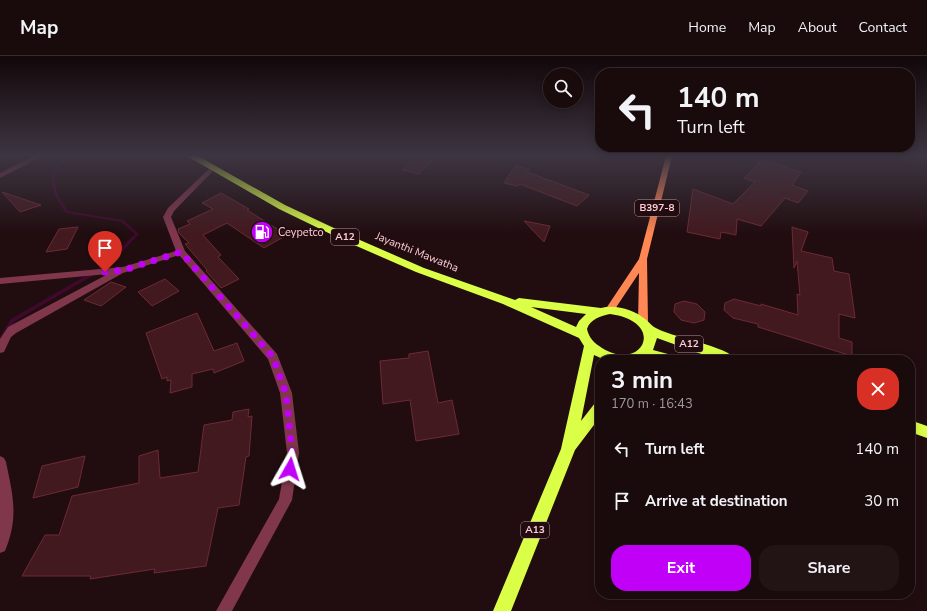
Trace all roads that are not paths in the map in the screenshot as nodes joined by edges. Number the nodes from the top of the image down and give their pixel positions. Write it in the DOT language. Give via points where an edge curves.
graph roads {
  1 [pos="199,182"];
  2 [pos="236,182"];
  3 [pos="663,182"];
  4 [pos="181,252"];
  5 [pos="643,259"];
  6 [pos="124,270"];
  7 [pos="0,281"];
  8 [pos="507,301"];
  9 [pos="604,310"];
  10 [pos="645,326"];
  11 [pos="582,335"];
  12 [pos="590,346"];
  13 [pos="0,349"];
  14 [pos="604,355"];
  15 [pos="640,355"];
  16 [pos="719,355"];
  17 [pos="595,414"];
  18 [pos="915,428"];
  19 [pos="927,432"];
  20 [pos="568,449"];
  21 [pos="0,462"];
  22 [pos="0,546"];
  23 [pos="224,611"];
  24 [pos="502,611"];
  1 -- 4 [label="street" via="167,217"];
  2 -- 8 [label="highway, Jayanthi Mawatha / A12" via="349,239 420,270"];
  3 -- 5 [label="main road, B397-8"];
  4 -- 6 [label="street"];
  4 -- 23 [label="street" via="273,357 286,394 292,453 285,500"];
  5 -- 9 [label="main road, B397-8"];
  5 -- 10 [label="main road, B397-8"];
  6 -- 7 [label="street"];
  6 -- 13 [label="street" via="12,330"];
  8 -- 9 [label="highway, Jayanthi Mawatha / A12"];
  8 -- 11 [label="highway, Jayanthi Mawatha / A12"];
  9 -- 10 [label="highway" via="628,313"];
  9 -- 11 [label="highway" via="591,314 585,320"];
  10 -- 15 [label="highway" via="650,338 649,346"];
  10 -- 16 [label="highway, A12"];
  11 -- 12 [label="highway"];
  12 -- 14 [label="highway"];
  12 -- 20 [label="highway, A13"];
  17 -- 20 [label="highway, A13"];
  18 -- 19 [label="highway"];
  20 -- 24 [label="highway, A13"];
  21 -- 22 [label="street" via="8,503 4,537"];
}
